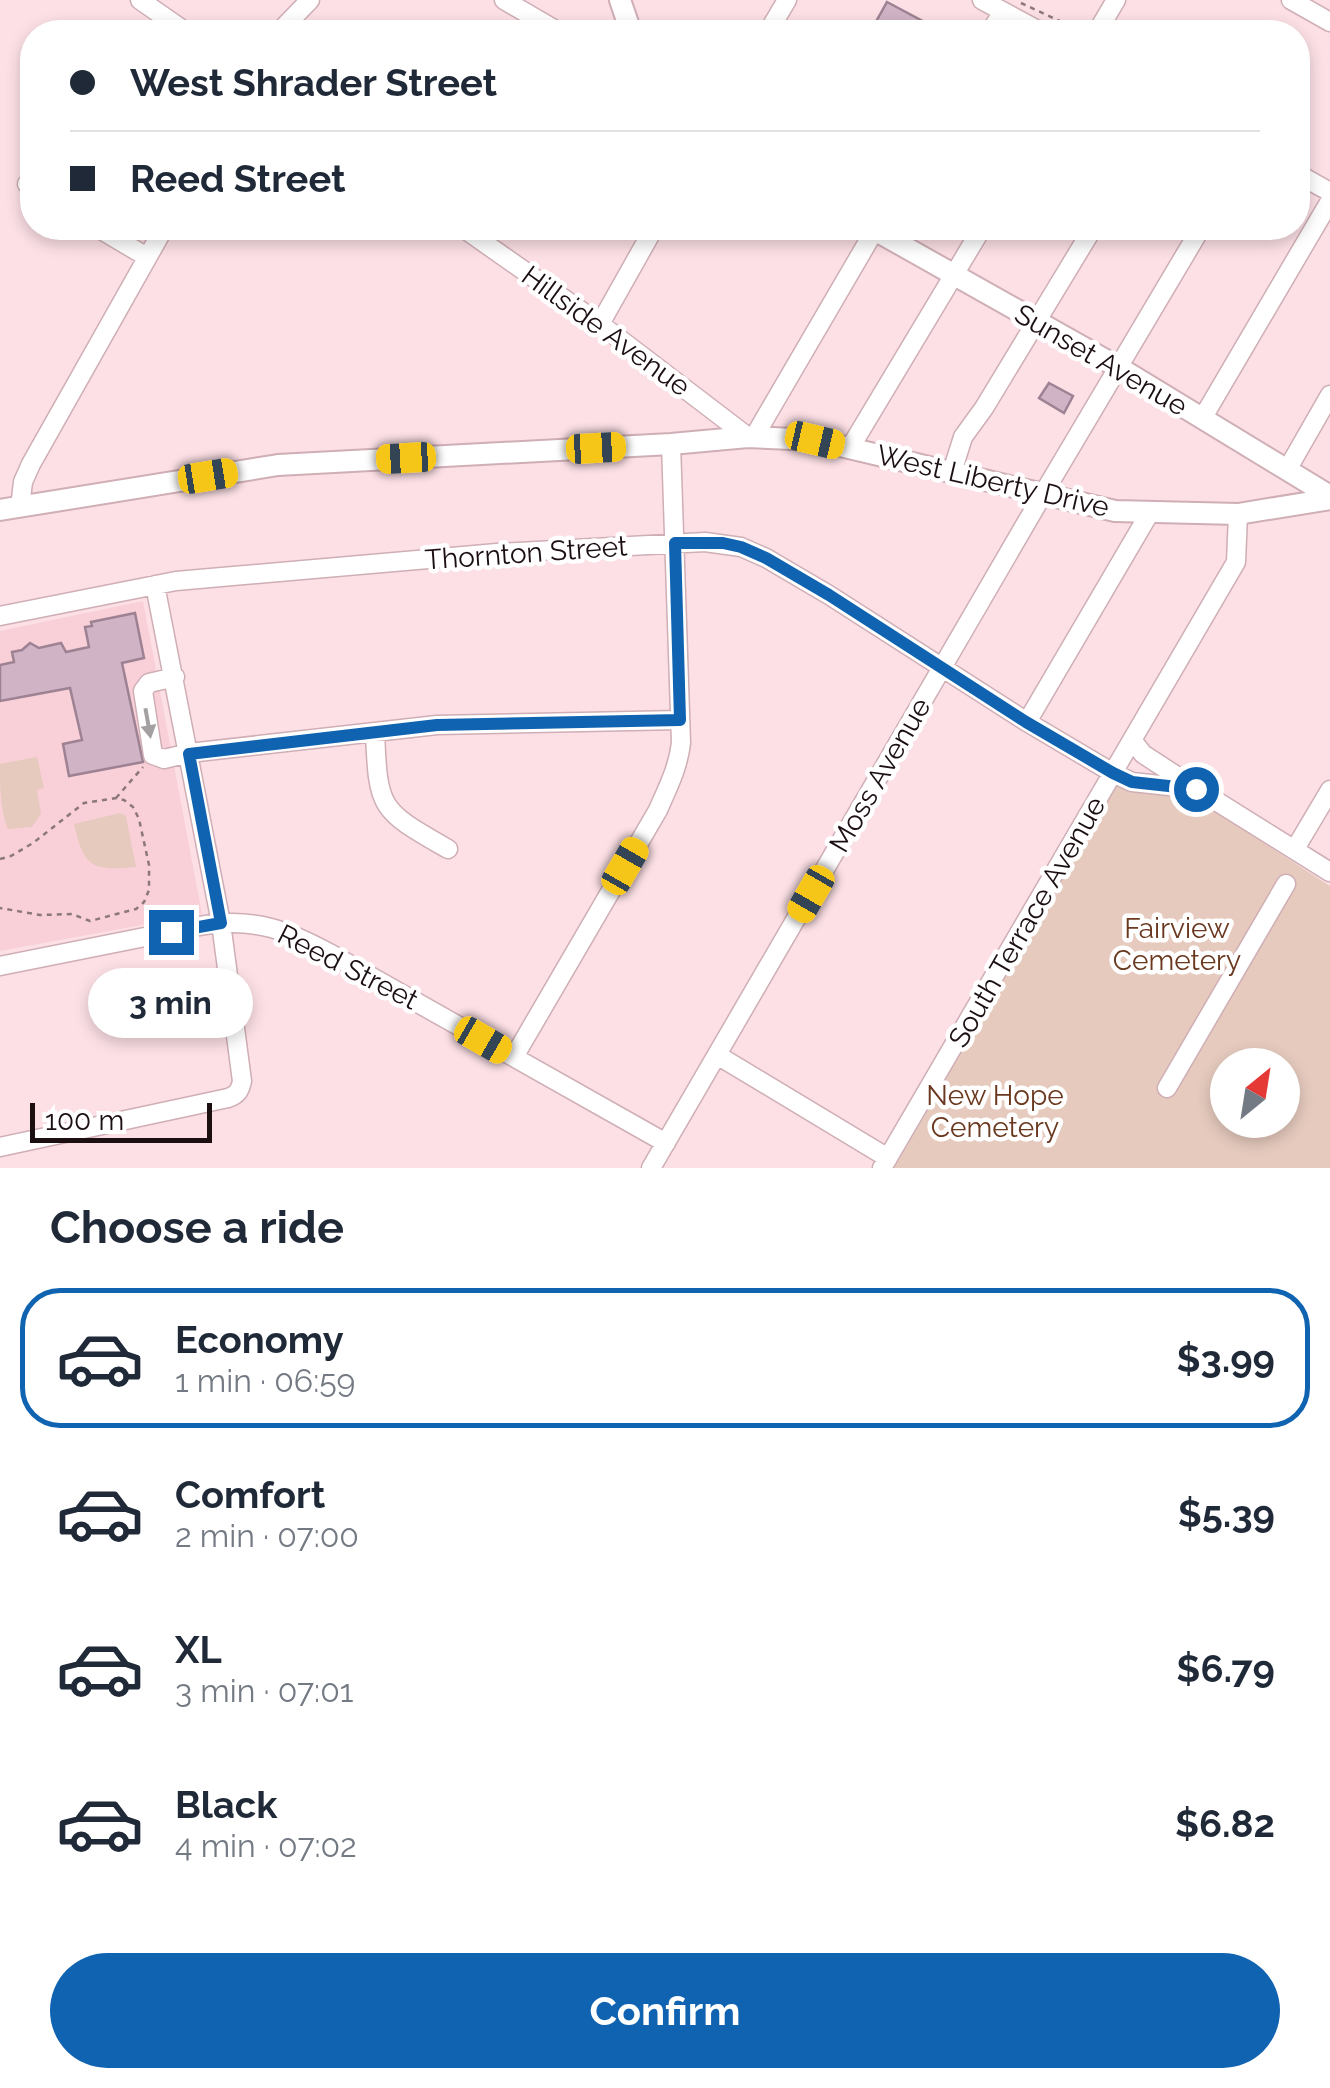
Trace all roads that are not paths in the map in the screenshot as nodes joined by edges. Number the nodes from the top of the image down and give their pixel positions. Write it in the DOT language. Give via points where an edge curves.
graph roads {
  1 [pos="140,0"];
  2 [pos="310,0"];
  3 [pos="504,0"];
  4 [pos="982,0"];
  5 [pos="1290,0"];
  6 [pos="1009,6"];
  7 [pos="169,20"];
  8 [pos="291,20"];
  9 [pos="538,20"];
  10 [pos="1330,22"];
  11 [pos="1330,201"];
  12 [pos="1310,235"];
  13 [pos="118,240"];
  14 [pos="157,240"];
  15 [pos="480,240"];
  16 [pos="647,240"];
  17 [pos="867,240"];
  18 [pos="894,240"];
  19 [pos="975,240"];
  20 [pos="1086,240"];
  21 [pos="1194,240"];
  22 [pos="1307,240"];
  23 [pos="147,257"];
  24 [pos="954,275"];
  25 [pos="1037,322"];
  26 [pos="600,324"];
  27 [pos="1118,367"];
  28 [pos="1330,395"];
  29 [pos="1202,419"];
  30 [pos="751,437"];
  31 [pos="671,444"];
  32 [pos="850,448"];
  33 [pos="1287,470"];
  34 [pos="952,472"];
  35 [pos="1043,494"];
  36 [pos="1330,498"];
  37 [pos="10,508"];
  38 [pos="1149,514"];
  39 [pos="1238,514"];
  40 [pos="675,543"];
  41 [pos="155,584"];
  42 [pos="0,616"];
  43 [pos="942,669"];
  44 [pos="174,677"];
  45 [pos="680,720"];
  46 [pos="1026,722"];
  47 [pos="375,732"];
  48 [pos="1132,740"];
  49 [pos="189,754"];
  50 [pos="1113,773"];
  51 [pos="1196,789"];
  52 [pos="1330,790"];
  53 [pos="448,849"];
  54 [pos="1296,849"];
  55 [pos="1330,872"];
  56 [pos="1286,884"];
  57 [pos="221,923"];
  58 [pos="0,966"];
  59 [pos="717,1055"];
  60 [pos="514,1057"];
  61 [pos="1166,1088"];
  62 [pos="666,1143"];
  63 [pos="0,1147"];
  64 [pos="885,1163"];
  65 [pos="651,1168"];
  1 -- 7 [label="street"];
  2 -- 8 [label="street"];
  3 -- 9 [label="street"];
  4 -- 6 [label="street"];
  5 -- 10 [label="street"];
  11 -- 12 [label="street"];
  13 -- 23 [label="street"];
  14 -- 23 [label="street"];
  15 -- 26 [label="street, Hillside Avenue"];
  16 -- 26 [label="street"];
  17 -- 30 [label="street"];
  18 -- 24 [label="main road, Sunset Avenue"];
  19 -- 24 [label="street"];
  20 -- 25 [label="street"];
  21 -- 27 [label="street, Moss Avenue"];
  22 -- 29 [label="street"];
  23 -- 37 [label="street"];
  24 -- 25 [label="main road, Sunset Avenue"];
  24 -- 32 [label="street"];
  25 -- 27 [label="main road, Sunset Avenue"];
  25 -- 34 [label="street" via="963,437"];
  26 -- 30 [label="street, Hillside Avenue"];
  27 -- 29 [label="main road, Sunset Avenue"];
  27 -- 35 [label="street, Moss Avenue"];
  28 -- 33 [label="street"];
  29 -- 33 [label="main road, Sunset Avenue"];
  30 -- 31 [label="main road, West Liberty Drive"];
  30 -- 32 [label="main road, West Liberty Drive"];
  31 -- 37 [label="main road, West Liberty Drive" via="278,465"];
  31 -- 40 [label="street"];
  32 -- 34 [label="main road, West Liberty Drive"];
  33 -- 36 [label="main road, Sunset Avenue"];
  34 -- 35 [label="main road, West Liberty Drive"];
  35 -- 38 [label="main road, West Liberty Drive"];
  35 -- 43 [label="street, Moss Avenue"];
  36 -- 39 [label="main road, West Liberty Drive"];
  38 -- 39 [label="main road, West Liberty Drive"];
  38 -- 46 [label="street"];
  39 -- 48 [label="street, South Terrace Avenue" via="1236,562"];
  40 -- 41 [label="street, Thornton Street"];
  40 -- 43 [label="street, Thornton Street" via="723,543 766,558"];
  40 -- 45 [label="street"];
  41 -- 42 [label="street, Thornton Street"];
  41 -- 44 [label="street"];
  43 -- 46 [label="street, Thornton Street"];
  43 -- 59 [label="street, Moss Avenue"];
  44 -- 49 [label="street"];
  44 -- 49 [label="street, one-way" via="142,691 154,755"];
  45 -- 47 [label="street"];
  45 -- 60 [label="street" via="678,760 658,810"];
  46 -- 50 [label="street, Thornton Street"];
  47 -- 49 [label="street"];
  47 -- 53 [label="street" via="383,800 405,824"];
  48 -- 50 [label="street, South Terrace Avenue"];
  48 -- 51 [label="street"];
  49 -- 57 [label="street"];
  50 -- 51 [label="street, Thornton Street" via="1132,782"];
  50 -- 64 [label="street, South Terrace Avenue"];
  51 -- 54 [label="street"];
  52 -- 54 [label="street"];
  54 -- 55 [label="street"];
  56 -- 61 [label="street"];
  57 -- 58 [label="street, Reed Street"];
  57 -- 60 [label="street, Reed Street" via="261,924 299,936"];
  57 -- 63 [label="street" via="242,1081 238,1092"];
  59 -- 62 [label="street, Moss Avenue"];
  59 -- 64 [label="street"];
  60 -- 62 [label="street, Reed Street"];
  62 -- 65 [label="street, Moss Avenue"];
}
